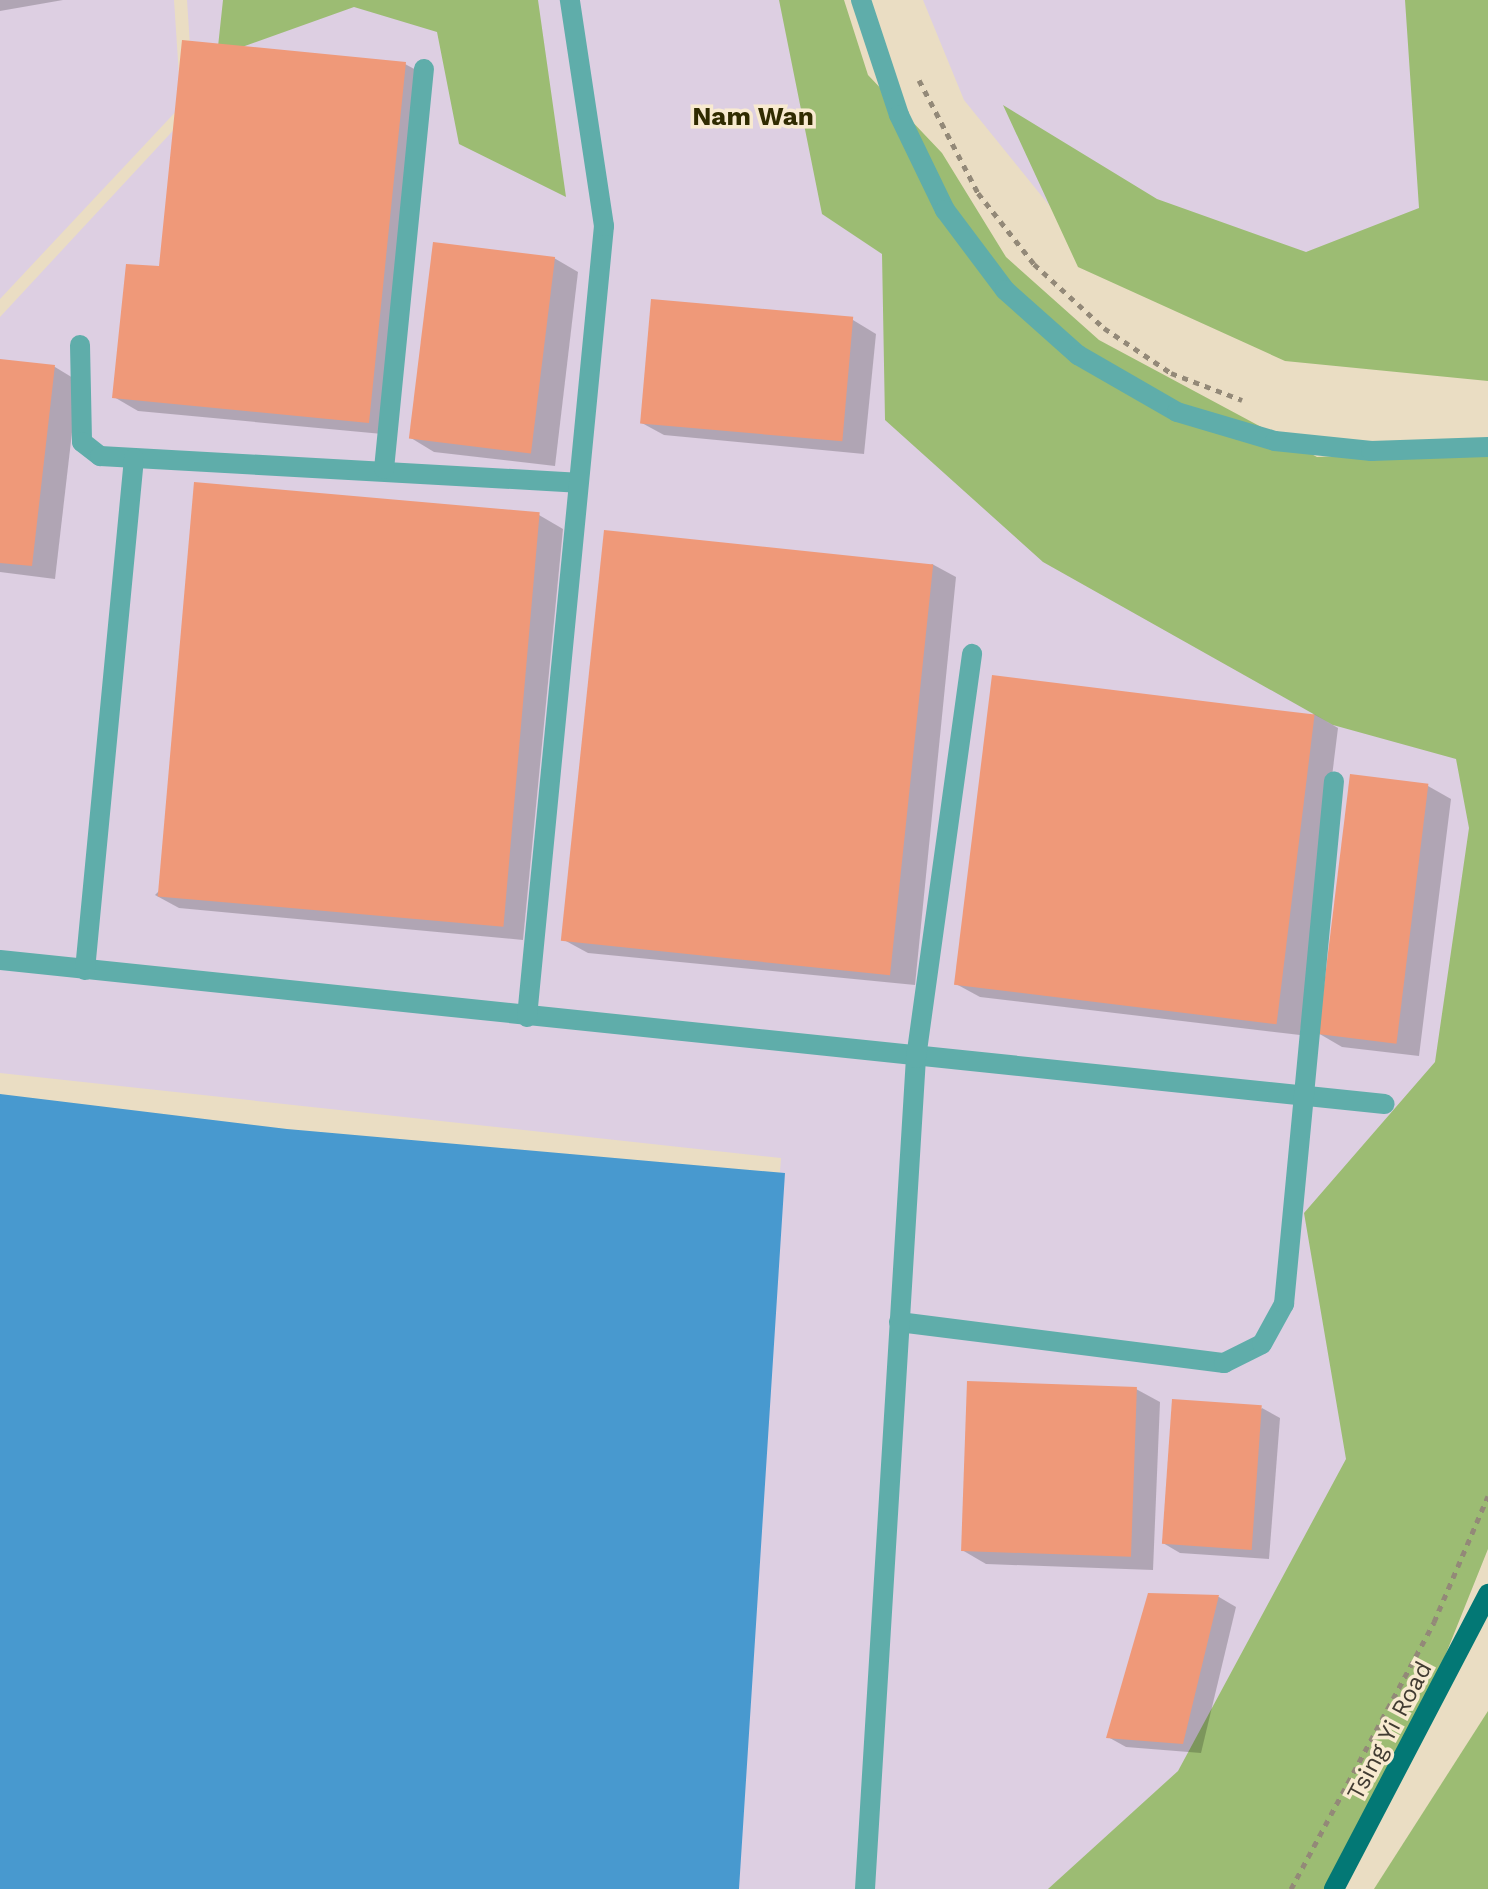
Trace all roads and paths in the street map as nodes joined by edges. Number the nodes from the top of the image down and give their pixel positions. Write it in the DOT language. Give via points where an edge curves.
graph roads {
  1 [pos="570,0"];
  2 [pos="861,0"];
  3 [pos="424,69"];
  4 [pos="917,76"];
  5 [pos="80,345"];
  6 [pos="1250,403"];
  7 [pos="1488,447"];
  8 [pos="134,458"];
  9 [pos="384,469"];
  10 [pos="577,483"];
  11 [pos="972,654"];
  12 [pos="1334,781"];
  13 [pos="0,960"];
  14 [pos="85,970"];
  15 [pos="527,1017"];
  16 [pos="916,1058"];
  17 [pos="1304,1098"];
  18 [pos="1385,1104"];
  19 [pos="899,1322"];
  20 [pos="1488,1496"];
  21 [pos="1488,1594"];
  22 [pos="865,1889"];
  23 [pos="1291,1889"];
  24 [pos="1334,1889"];
  1 -- 10 [label="street" via="604,226"];
  2 -- 7 [label="street" via="899,115 945,210 1005,290 1078,355 1177,412 1275,441 1371,451"];
  3 -- 9 [label="street"];
  4 -- 6 [label="path" via="978,193 1034,264 1104,328 1171,373"];
  5 -- 8 [label="street" via="82,442 100,456"];
  8 -- 9 [label="street"];
  8 -- 14 [label="street"];
  9 -- 10 [label="street"];
  10 -- 15 [label="street"];
  11 -- 16 [label="street"];
  12 -- 17 [label="street"];
  13 -- 14 [label="street"];
  14 -- 15 [label="street"];
  15 -- 16 [label="street"];
  16 -- 17 [label="street"];
  16 -- 19 [label="street"];
  17 -- 18 [label="street"];
  17 -- 19 [label="street" via="1284,1304 1262,1344 1224,1363"];
  19 -- 22 [label="street"];
  20 -- 23 [label="path" via="1434,1622"];
  21 -- 24 [label="main road, Tsing Yi Road"];
}
